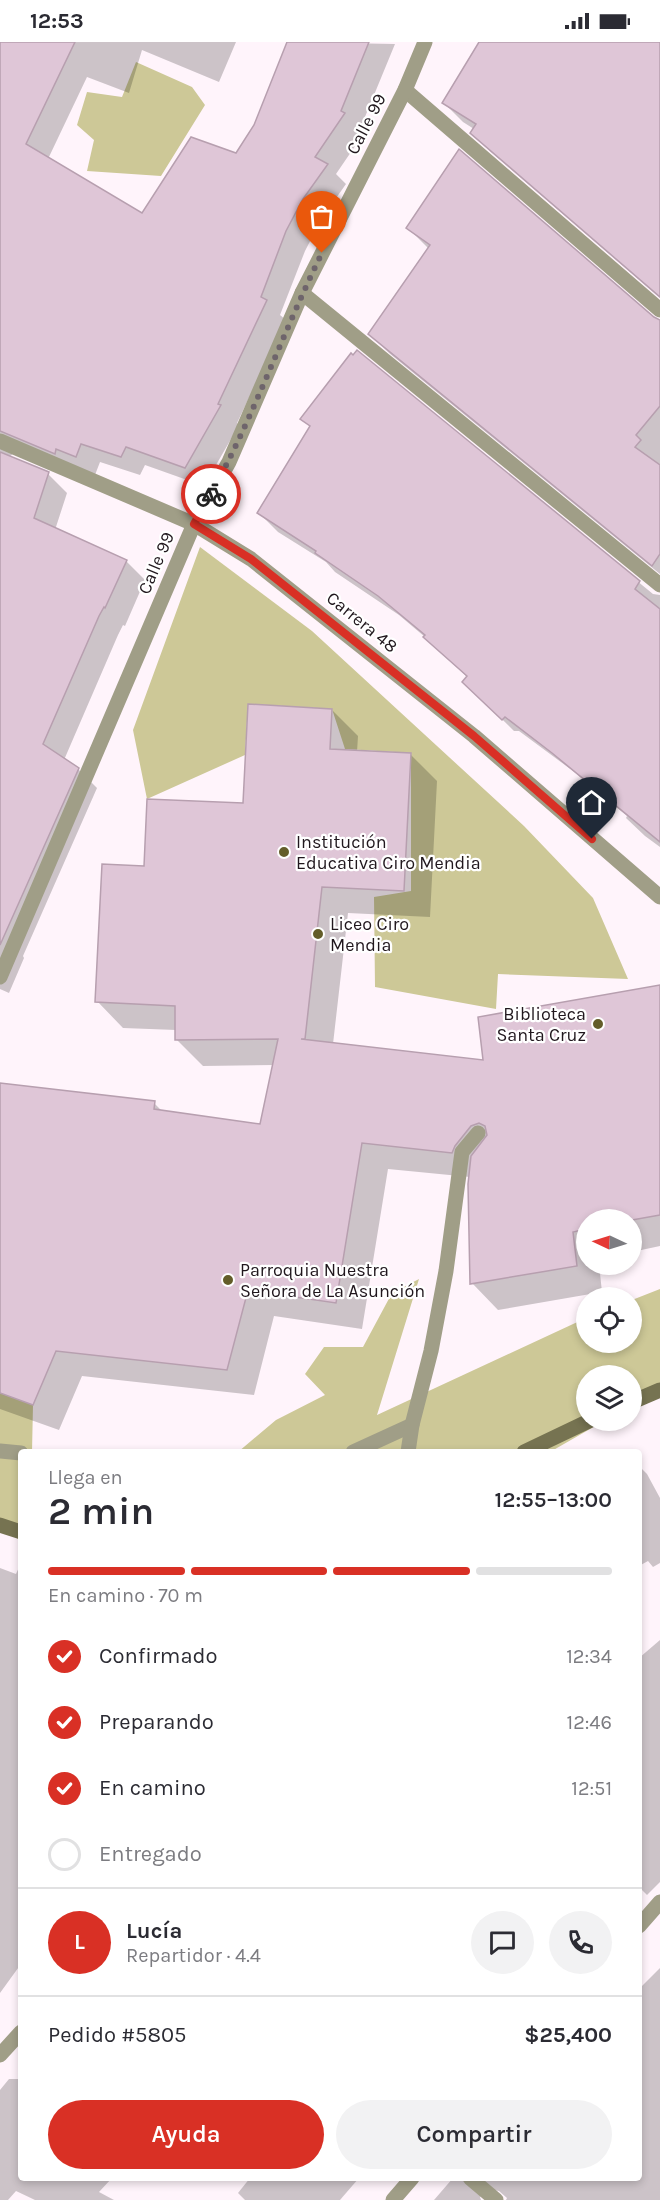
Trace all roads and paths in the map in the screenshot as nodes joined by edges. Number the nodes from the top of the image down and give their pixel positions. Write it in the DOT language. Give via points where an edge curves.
graph roads {
  1 [pos="425,42"];
  2 [pos="405,90"];
  3 [pos="302,293"];
  4 [pos="660,310"];
  5 [pos="0,441"];
  6 [pos="194,524"];
  7 [pos="660,585"];
  8 [pos="660,897"];
  9 [pos="0,977"];
  10 [pos="478,1133"];
  11 [pos="660,1390"];
  12 [pos="642,1398"];
  13 [pos="412,1425"];
  14 [pos="576,1427"];
  15 [pos="360,1449"];
  16 [pos="408,1449"];
  17 [pos="530,1449"];
  18 [pos="0,1451"];
  19 [pos="18,1454"];
  20 [pos="0,1525"];
  21 [pos="18,1531"];
  22 [pos="660,1902"];
  23 [pos="642,1923"];
  24 [pos="18,2035"];
  25 [pos="0,2055"];
  26 [pos="409,2181"];
  27 [pos="474,2181"];
  28 [pos="393,2200"];
  29 [pos="496,2200"];
  1 -- 2 [label="street, Calle 99"];
  2 -- 3 [label="street, Calle 99"];
  2 -- 4 [label="street"];
  3 -- 6 [label="street, Calle 99" via="229,462"];
  3 -- 7 [label="street"];
  5 -- 6 [label="street, Carrera 48"];
  6 -- 8 [label="street, Carrera 48" via="251,559 474,736"];
  6 -- 9 [label="street, Calle 99"];
  10 -- 13 [label="street" via="462,1152 446,1271"];
  11 -- 12 [label="street"];
  13 -- 15 [label="street"];
  13 -- 16 [label="street"];
  14 -- 17 [label="street"];
  18 -- 19 [label="street"];
  20 -- 21 [label="street"];
  22 -- 23 [label="street"];
  24 -- 25 [label="street"];
  26 -- 28 [label="street"];
  27 -- 29 [label="street"];
}
